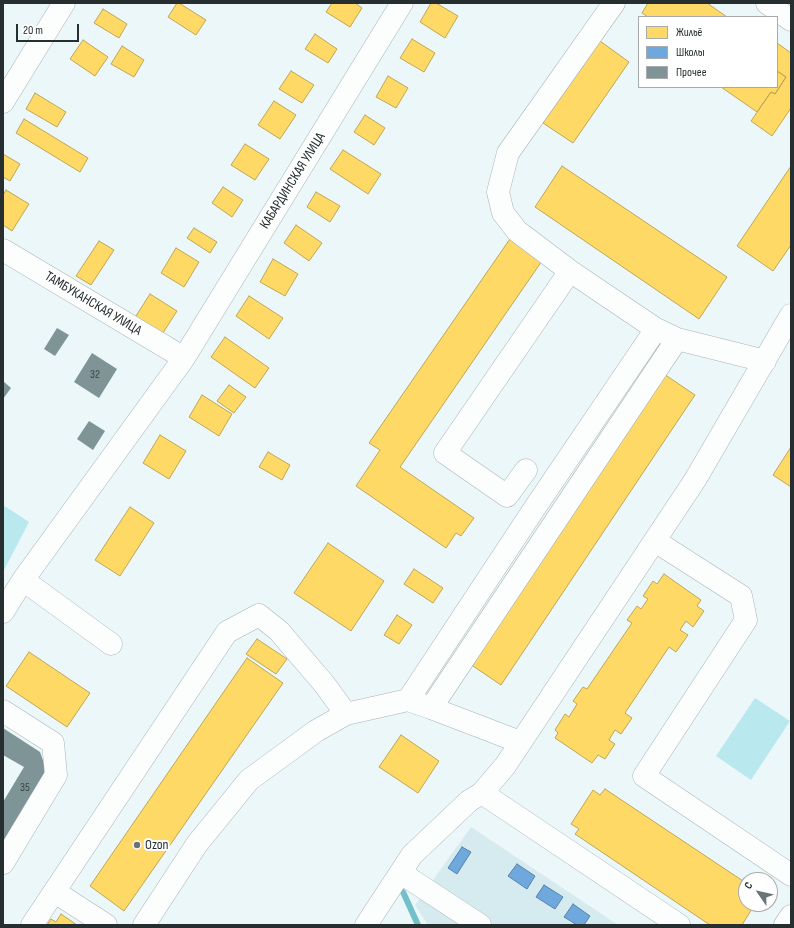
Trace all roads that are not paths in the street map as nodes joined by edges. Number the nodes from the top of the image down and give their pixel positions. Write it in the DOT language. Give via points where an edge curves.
graph roads {
  1 [pos="64,3"];
  2 [pos="402,3"];
  3 [pos="614,3"];
  4 [pos="767,3"];
  5 [pos="791,20"];
  6 [pos="3,102"];
  7 [pos="3,250"];
  8 [pos="570,272"];
  9 [pos="791,315"];
  10 [pos="656,329"];
  11 [pos="677,340"];
  12 [pos="184,358"];
  13 [pos="764,361"];
  14 [pos="526,470"];
  15 [pos="655,541"];
  16 [pos="23,580"];
  17 [pos="3,612"];
  18 [pos="111,644"];
  19 [pos="408,700"];
  20 [pos="430,708"];
  21 [pos="3,711"];
  22 [pos="346,714"];
  23 [pos="520,742"];
  24 [pos="482,793"];
  25 [pos="3,862"];
  26 [pos="401,872"];
  27 [pos="791,875"];
  28 [pos="55,892"];
  29 [pos="791,916"];
  30 [pos="32,925"];
  31 [pos="106,925"];
  32 [pos="144,925"];
  33 [pos="366,925"];
  34 [pos="480,925"];
  35 [pos="679,925"];
  36 [pos="785,925"];
  1 -- 6 [label="street"];
  2 -- 12 [label="street, КАБАРДИНСКАЯ УЛИЦА"];
  3 -- 8 [label="street" via="508,153 498,192 504,213 517,231"];
  4 -- 5 [label="street"];
  7 -- 12 [label="street, ТАМБУКАНСКАЯ УЛИЦА"];
  8 -- 10 [label="street"];
  8 -- 14 [label="street" via="445,453 507,496"];
  9 -- 13 [label="street"];
  10 -- 11 [label="street"];
  10 -- 19 [label="street"];
  11 -- 13 [label="street"];
  11 -- 20 [label="street"];
  12 -- 16 [label="street, КАБАРДИНСКАЯ УЛИЦА"];
  13 -- 15 [label="street" via="695,480"];
  15 -- 23 [label="street"];
  15 -- 27 [label="street" via="742,596 746,620 644,776"];
  16 -- 17 [label="street, КАБАРДИНСКАЯ УЛИЦА"];
  16 -- 18 [label="street"];
  19 -- 20 [label="street"];
  19 -- 22 [label="street"];
  20 -- 23 [label="street"];
  21 -- 25 [label="street" via="53,743 56,775"];
  22 -- 28 [label="street" via="279,631 259,615 227,632"];
  22 -- 32 [label="street" via="316,731 249,780 197,844"];
  23 -- 24 [label="street" via="505,766"];
  24 -- 26 [label="street" via="469,801 412,855"];
  24 -- 35 [label="street"];
  26 -- 33 [label="street"];
  26 -- 34 [label="street"];
  28 -- 30 [label="street"];
  28 -- 31 [label="street"];
  29 -- 36 [label="street"];
}
